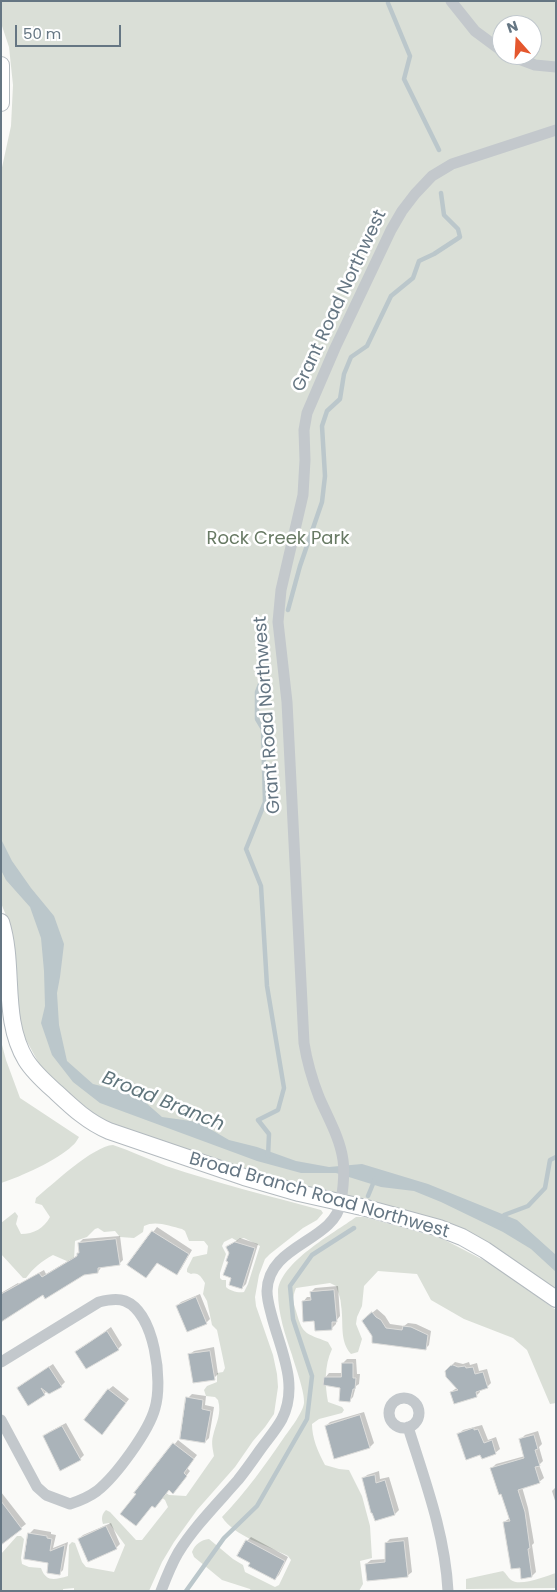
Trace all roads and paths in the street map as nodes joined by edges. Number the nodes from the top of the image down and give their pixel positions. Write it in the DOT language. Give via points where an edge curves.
graph roads {
  1 [pos="451,1"];
  2 [pos="492,43"];
  3 [pos="1,65"];
  4 [pos="535,65"];
  5 [pos="556,67"];
  6 [pos="1,104"];
  7 [pos="556,130"];
  8 [pos="1,922"];
  9 [pos="340,1203"];
  10 [pos="556,1299"];
  11 [pos="1,1362"];
  12 [pos="1,1420"];
  13 [pos="408,1427"];
  14 [pos="161,1591"];
  15 [pos="448,1591"];
  1 -- 2 [label="street" via="475,30"];
  3 -- 6 [label="main road"];
  4 -- 5 [label="street"];
  7 -- 9 [label="street, Grant Road Northwest" via="452,164 432,176 415,194 391,230 307,413 303,495 280,599 278,631 287,702 304,1043 312,1078 337,1137 343,1161"];
  8 -- 9 [label="main road, Broad Branch Road Northwest" via="12,1019 20,1048 35,1072 77,1112 109,1131 190,1160"];
  9 -- 10 [label="main road, Broad Branch Road Northwest" via="424,1223 456,1235 502,1260"];
  9 -- 14 [label="street" via="338,1213 330,1223 289,1252 271,1275 267,1291 287,1365 288,1407 241,1476 182,1546"];
  11 -- 12 [label="street" via="99,1302 125,1301 147,1323 159,1394 151,1422 113,1476 97,1491 70,1504 46,1495 37,1487"];
  13 -- 15 [label="street" via="440,1529"];
}
